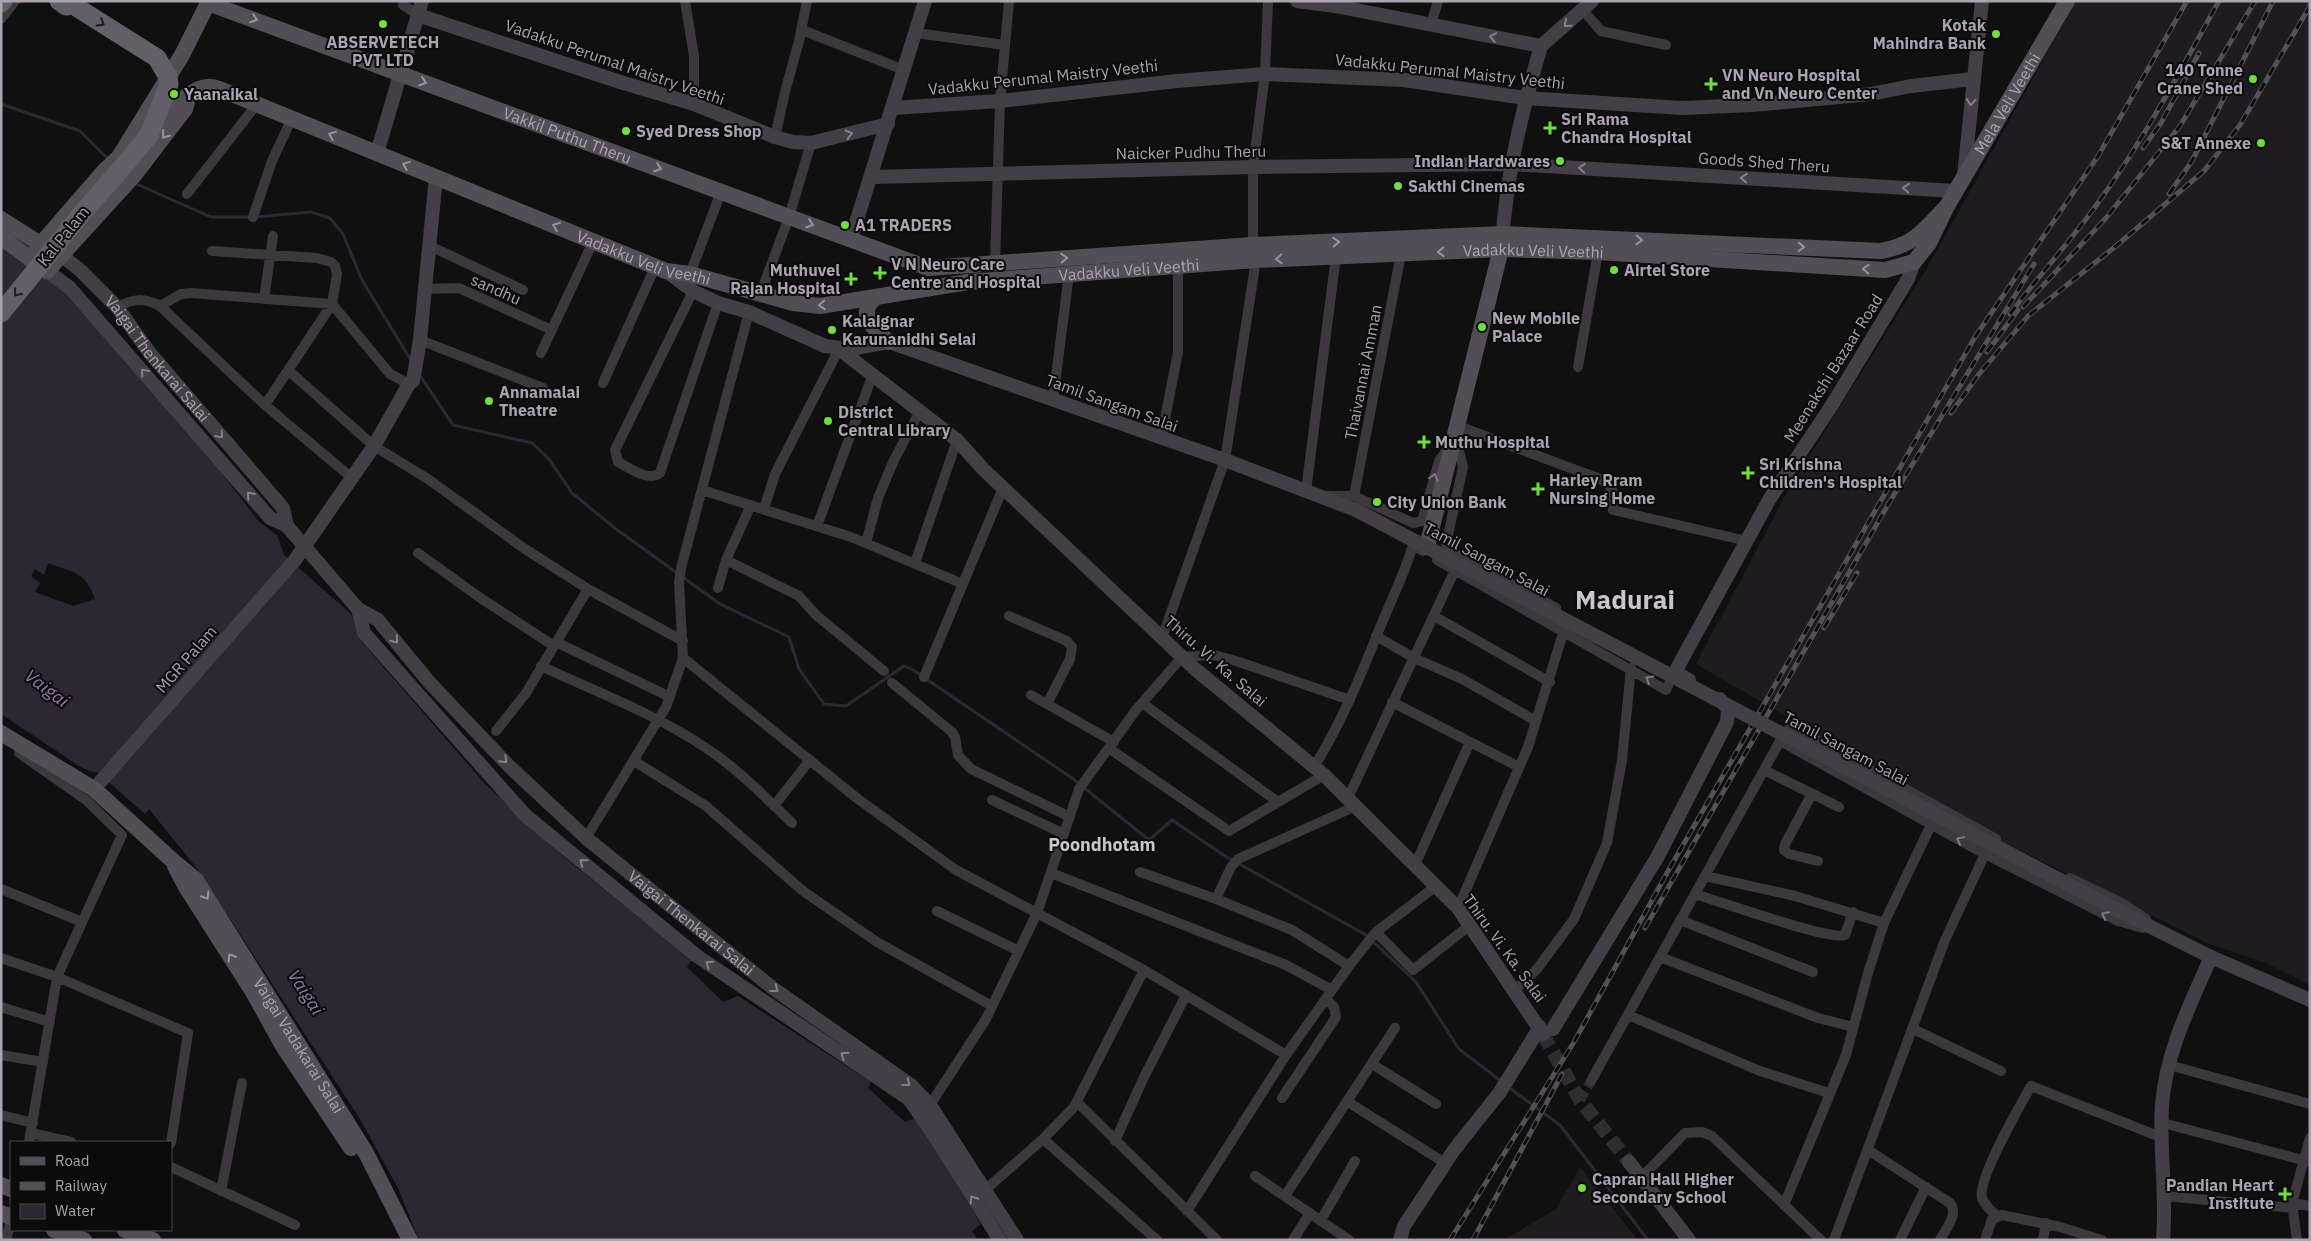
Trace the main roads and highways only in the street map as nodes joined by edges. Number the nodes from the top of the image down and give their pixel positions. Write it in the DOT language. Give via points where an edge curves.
graph roads {
  1 [pos="208,2"];
  2 [pos="2064,2"];
  3 [pos="69,3"];
  4 [pos="182,55"];
  5 [pos="157,58"];
  6 [pos="168,77"];
  7 [pos="189,96"];
  8 [pos="148,135"];
  9 [pos="128,164"];
  10 [pos="1947,206"];
  11 [pos="1,219"];
  12 [pos="1,237"];
  13 [pos="1502,242"];
  14 [pos="40,245"];
  15 [pos="1881,250"];
  16 [pos="1254,253"];
  17 [pos="61,254"];
  18 [pos="31,259"];
  19 [pos="1914,262"];
  20 [pos="928,268"];
  21 [pos="922,289"];
  22 [pos="877,297"];
  23 [pos="1,313"];
  24 [pos="889,342"];
  25 [pos="1420,546"];
  26 [pos="2,736"];
  27 [pos="168,857"];
  28 [pos="57,1231"];
  29 [pos="128,1231"];
  30 [pos="84,1240"];
  31 [pos="152,1240"];
  32 [pos="398,1240"];
  33 [pos="410,1240"];
  1 -- 4 [label="main road"];
  1 -- 20 [label="main road, Vakkil Puthu Theru, one-way"];
  2 -- 10 [label="main road, Mela Veli Veethi"];
  3 -- 5 [label="highway, one-way"];
  4 -- 5 [label="main road" via="170,60"];
  4 -- 6 [label="main road"];
  5 -- 6 [label="highway"];
  6 -- 8 [label="highway, Kal Palam" via="169,84"];
  6 -- 9 [label="main road"];
  7 -- 8 [label="main road" via="176,104"];
  7 -- 9 [label="main road, one-way" via="185,109"];
  22 -- 7 [label="main road, Vadakku Veli Veethi, one-way" via="820,306 794,303 690,274 660,269 234,95 210,87 201,88"];
  8 -- 9 [label="highway, Kal Palam"];
  9 -- 14 [label="main road" via="105,170"];
  9 -- 17 [label="main road" via="124,185"];
  9 -- 23 [label="highway, Kal Palam, one-way, bridge" via="82,212"];
  10 -- 15 [label="main road, Mela Veli Veethi" via="1907,244"];
  10 -- 19 [label="main road, Mela Veli Veethi" via="1929,243"];
  11 -- 14 [label="main road, Vaigai Thenkarai Salai"];
  12 -- 18 [label="main road, Vaigai Thenkarai Salai"];
  13 -- 15 [label="main road, Vadakku Veli Veethi, one-way"];
  16 -- 13 [label="main road, Vadakku Veli Veethi, one-way"];
  13 -- 16 [label="main road, Vadakku Veli Veethi, one-way" via="1401,254"];
  19 -- 13 [label="main road, Vadakku Veli Veethi, one-way" via="1884,270 1598,252"];
  13 -- 25 [label="main road" via="1449,463"];
  14 -- 17 [label="main road, Vaigai Thenkarai Salai"];
  14 -- 18 [label="main road"];
  15 -- 19 [label="main road"];
  20 -- 16 [label="main road, Vadakku Veli Veethi, one-way"];
  16 -- 21 [label="main road, Vadakku Veli Veethi" via="1178,266 968,282"];
  17 -- 18 [label="main road, Vaigai Thenkarai Salai" via="47,271"];
  20 -- 21 [label="main road" via="928,281"];
  21 -- 22 [label="main road, Vadakku Veli Veethi"];
  22 -- 24 [label="main road" via="870,302 868,320"];
  26 -- 27 [label="main road, Vaigai Vadakarai Salai" via="99,785"];
  32 -- 27 [label="main road, Vaigai Vadakarai Salai, one-way" via="356,1155 283,1046"];
  27 -- 33 [label="main road, Vaigai Vadakarai Salai, one-way" via="196,880 264,987 366,1153"];
  28 -- 30 [label="main road"];
  29 -- 31 [label="main road"];
}
